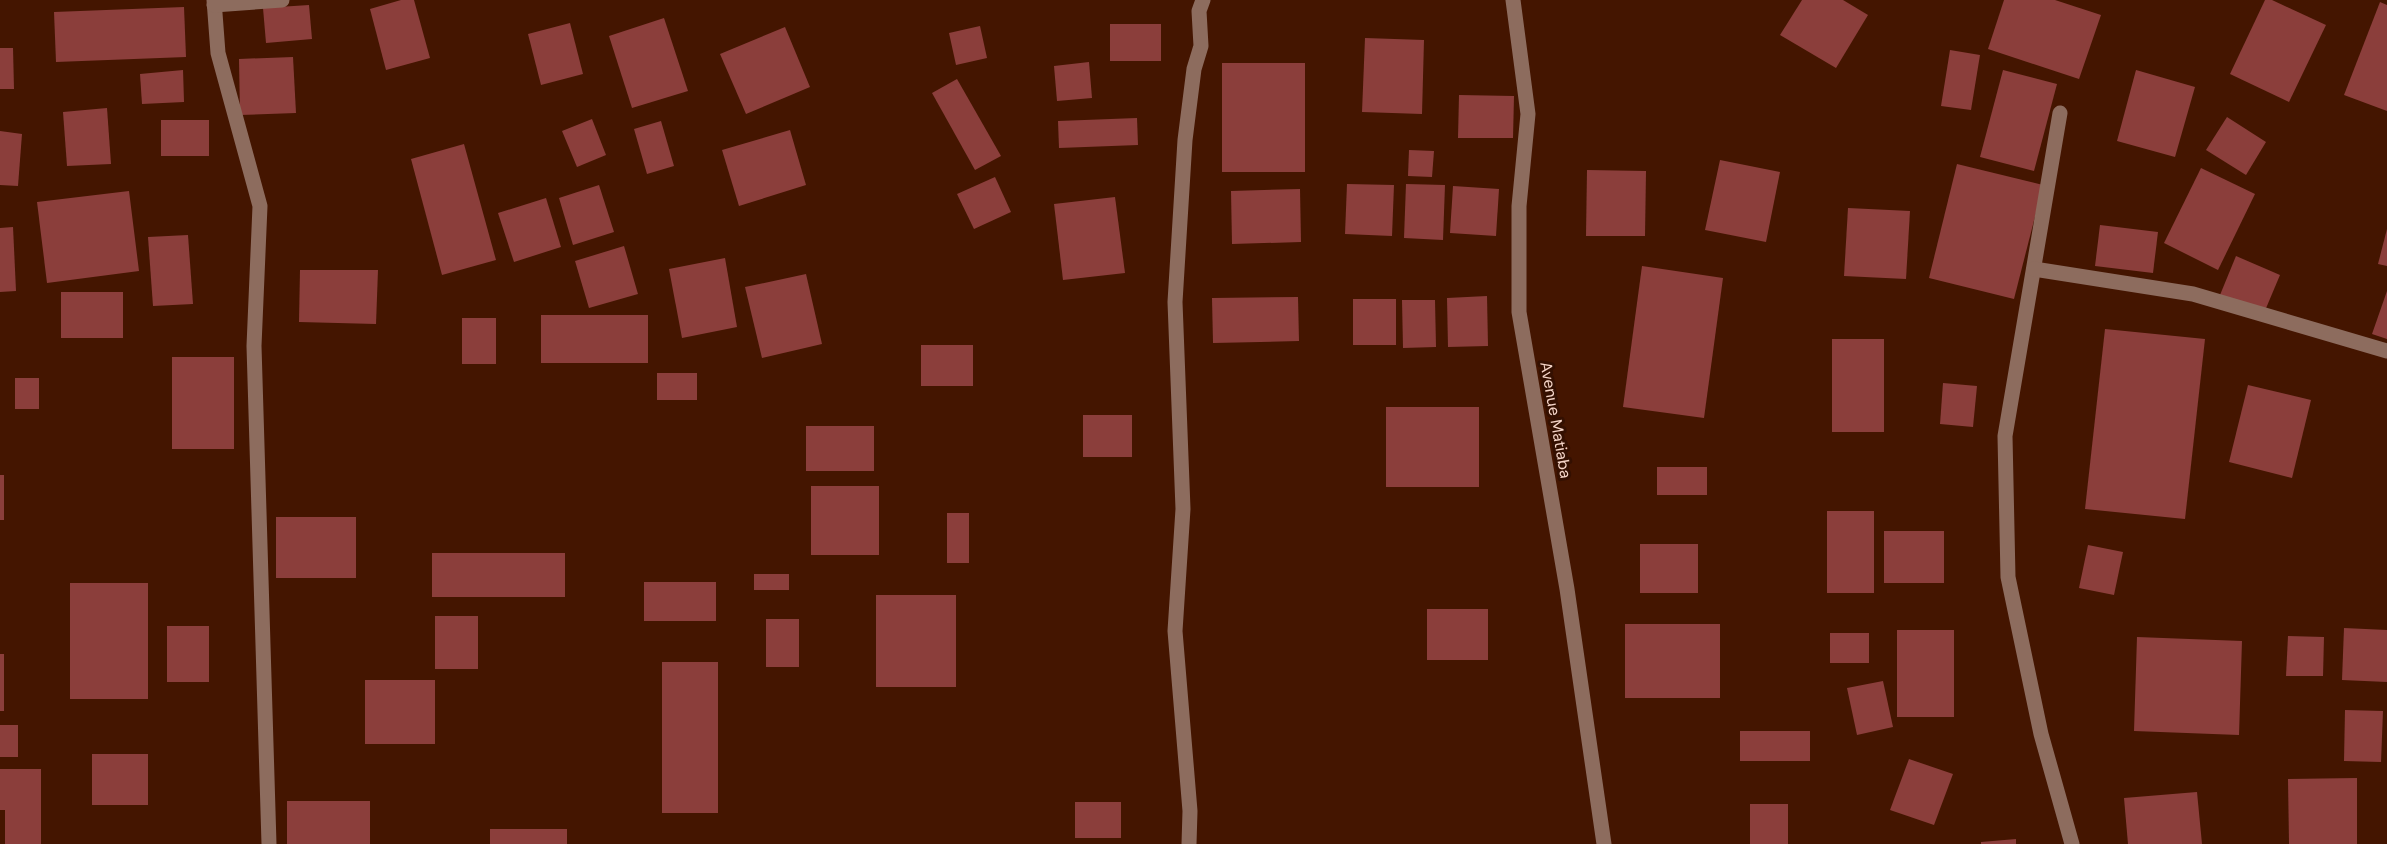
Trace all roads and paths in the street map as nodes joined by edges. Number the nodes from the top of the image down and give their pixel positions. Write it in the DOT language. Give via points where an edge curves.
graph roads {
  1 [pos="282,0"];
  2 [pos="1203,0"];
  3 [pos="1513,0"];
  4 [pos="214,2"];
  5 [pos="2060,113"];
  6 [pos="2034,269"];
  7 [pos="2387,351"];
  8 [pos="269,844"];
  9 [pos="1190,844"];
  10 [pos="1604,844"];
  11 [pos="2072,844"];
  1 -- 4 [label="street"];
  2 -- 9 [label="street" via="1199,11 1201,46 1194,69 1185,140 1174,302 1184,509 1174,631"];
  3 -- 10 [label="street, Avenue Matiaba" via="1528,114 1519,207 1519,312 1567,589"];
  4 -- 8 [label="street" via="218,52 260,206 254,346"];
  5 -- 6 [label="street"];
  6 -- 7 [label="street" via="2193,294"];
  6 -- 11 [label="street" via="2006,436 2008,577 2041,734"];
}
